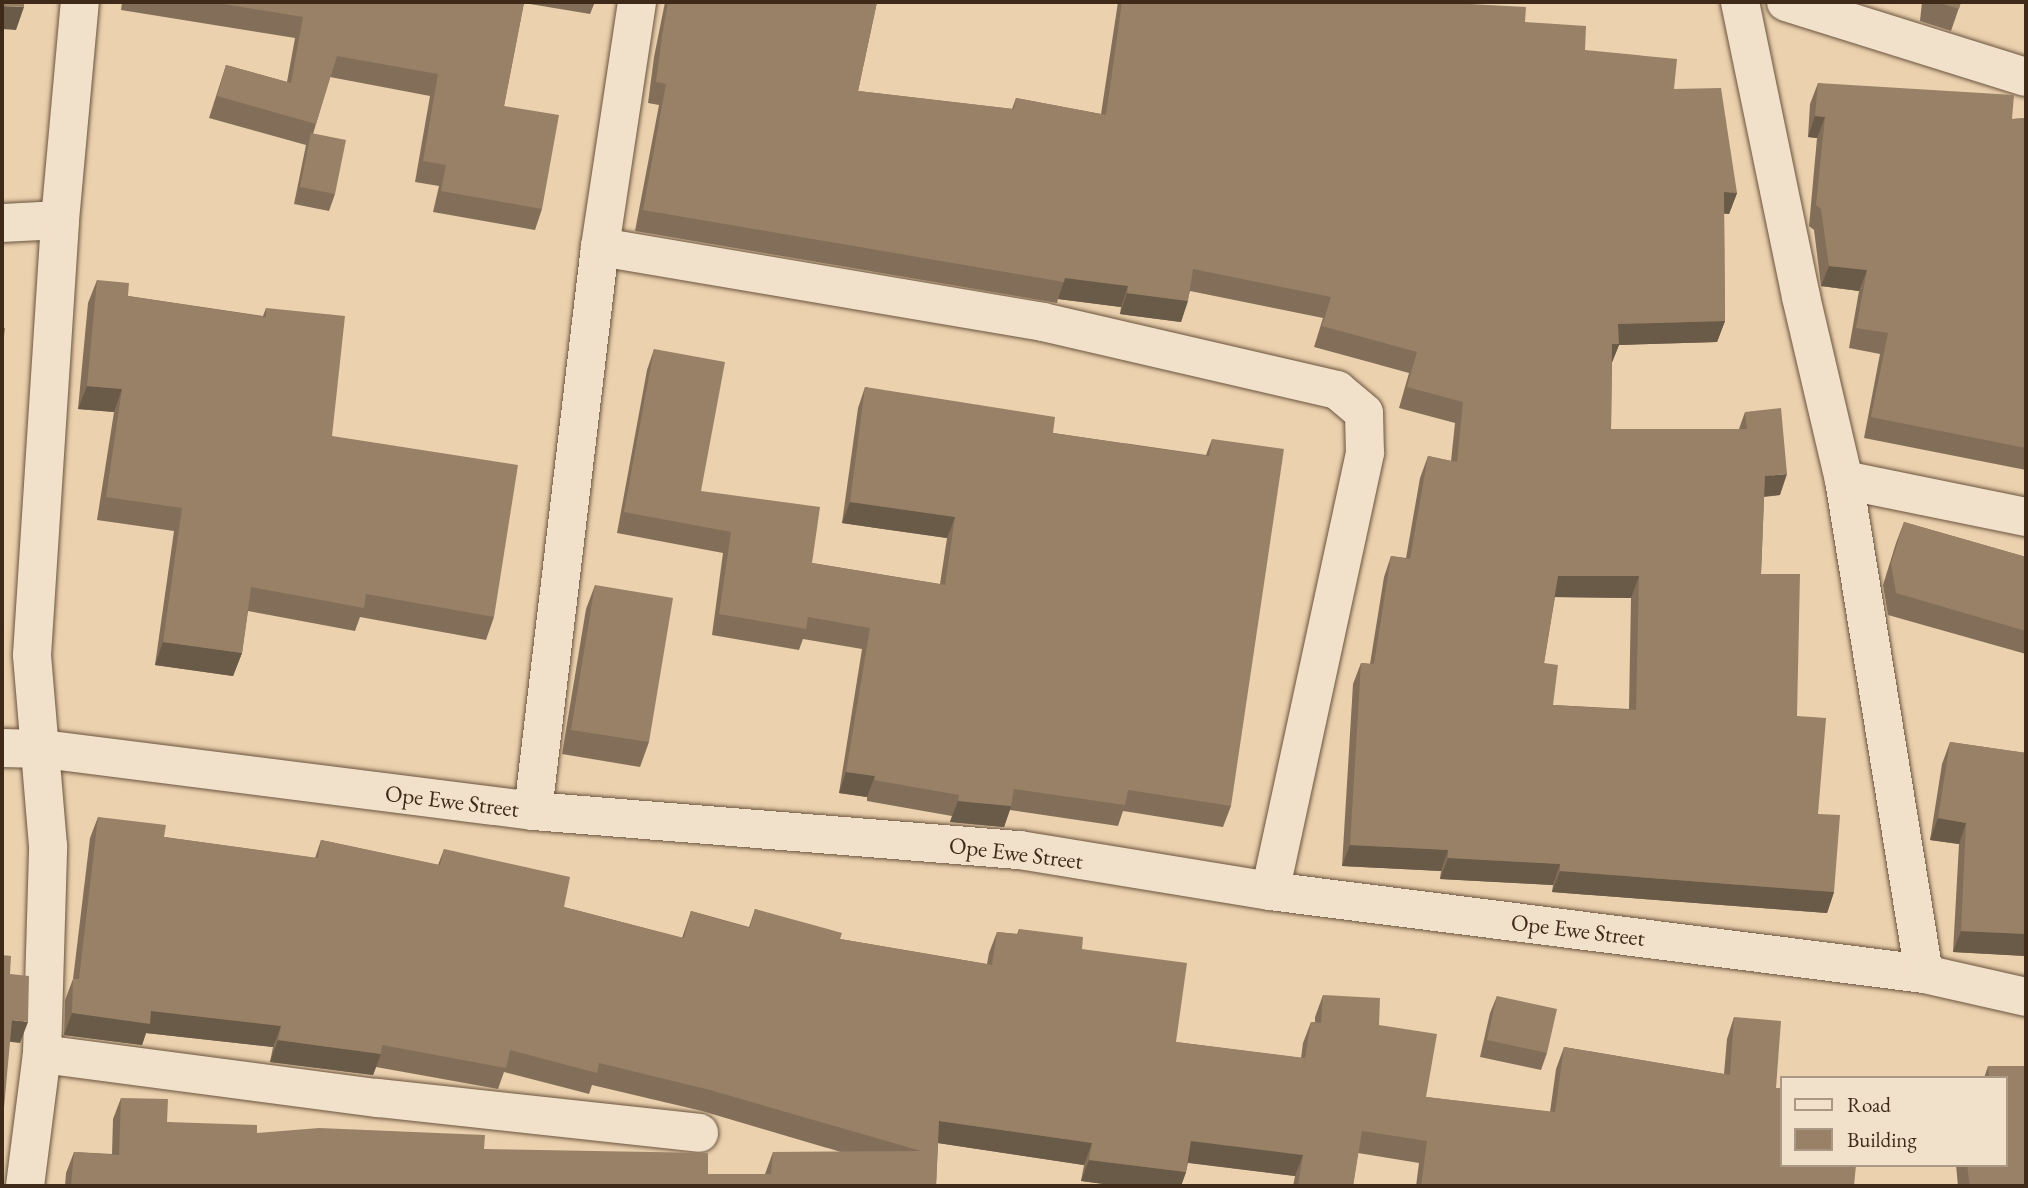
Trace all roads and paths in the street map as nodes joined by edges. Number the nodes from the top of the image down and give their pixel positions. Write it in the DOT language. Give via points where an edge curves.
graph roads {
  1 [pos="80,2"];
  2 [pos="637,2"];
  3 [pos="1740,2"];
  4 [pos="1786,2"];
  5 [pos="2026,78"];
  6 [pos="60,220"];
  7 [pos="2,223"];
  8 [pos="600,247"];
  9 [pos="1844,480"];
  10 [pos="2026,517"];
  11 [pos="2,748"];
  12 [pos="43,749"];
  13 [pos="533,811"];
  14 [pos="1270,891"];
  15 [pos="1924,974"];
  16 [pos="2026,997"];
  17 [pos="42,1054"];
  18 [pos="699,1133"];
  19 [pos="25,1186"];
  1 -- 6 [label="street"];
  2 -- 8 [label="street"];
  3 -- 9 [label="street"];
  4 -- 5 [label="street"];
  6 -- 7 [label="street"];
  6 -- 12 [label="street" via="32,655"];
  8 -- 13 [label="street"];
  8 -- 14 [label="street" via="1043,322 1337,390 1364,413 1365,453"];
  9 -- 10 [label="street"];
  9 -- 15 [label="street"];
  11 -- 12 [label="street, Ope Ewe Street"];
  12 -- 13 [label="street, Ope Ewe Street"];
  12 -- 17 [label="street" via="48,846"];
  13 -- 14 [label="street, Ope Ewe Street" via="1020,850"];
  14 -- 15 [label="street, Ope Ewe Street"];
  15 -- 16 [label="street, Ope Ewe Street"];
  17 -- 18 [label="street" via="378,1098"];
  17 -- 19 [label="street"];
}
